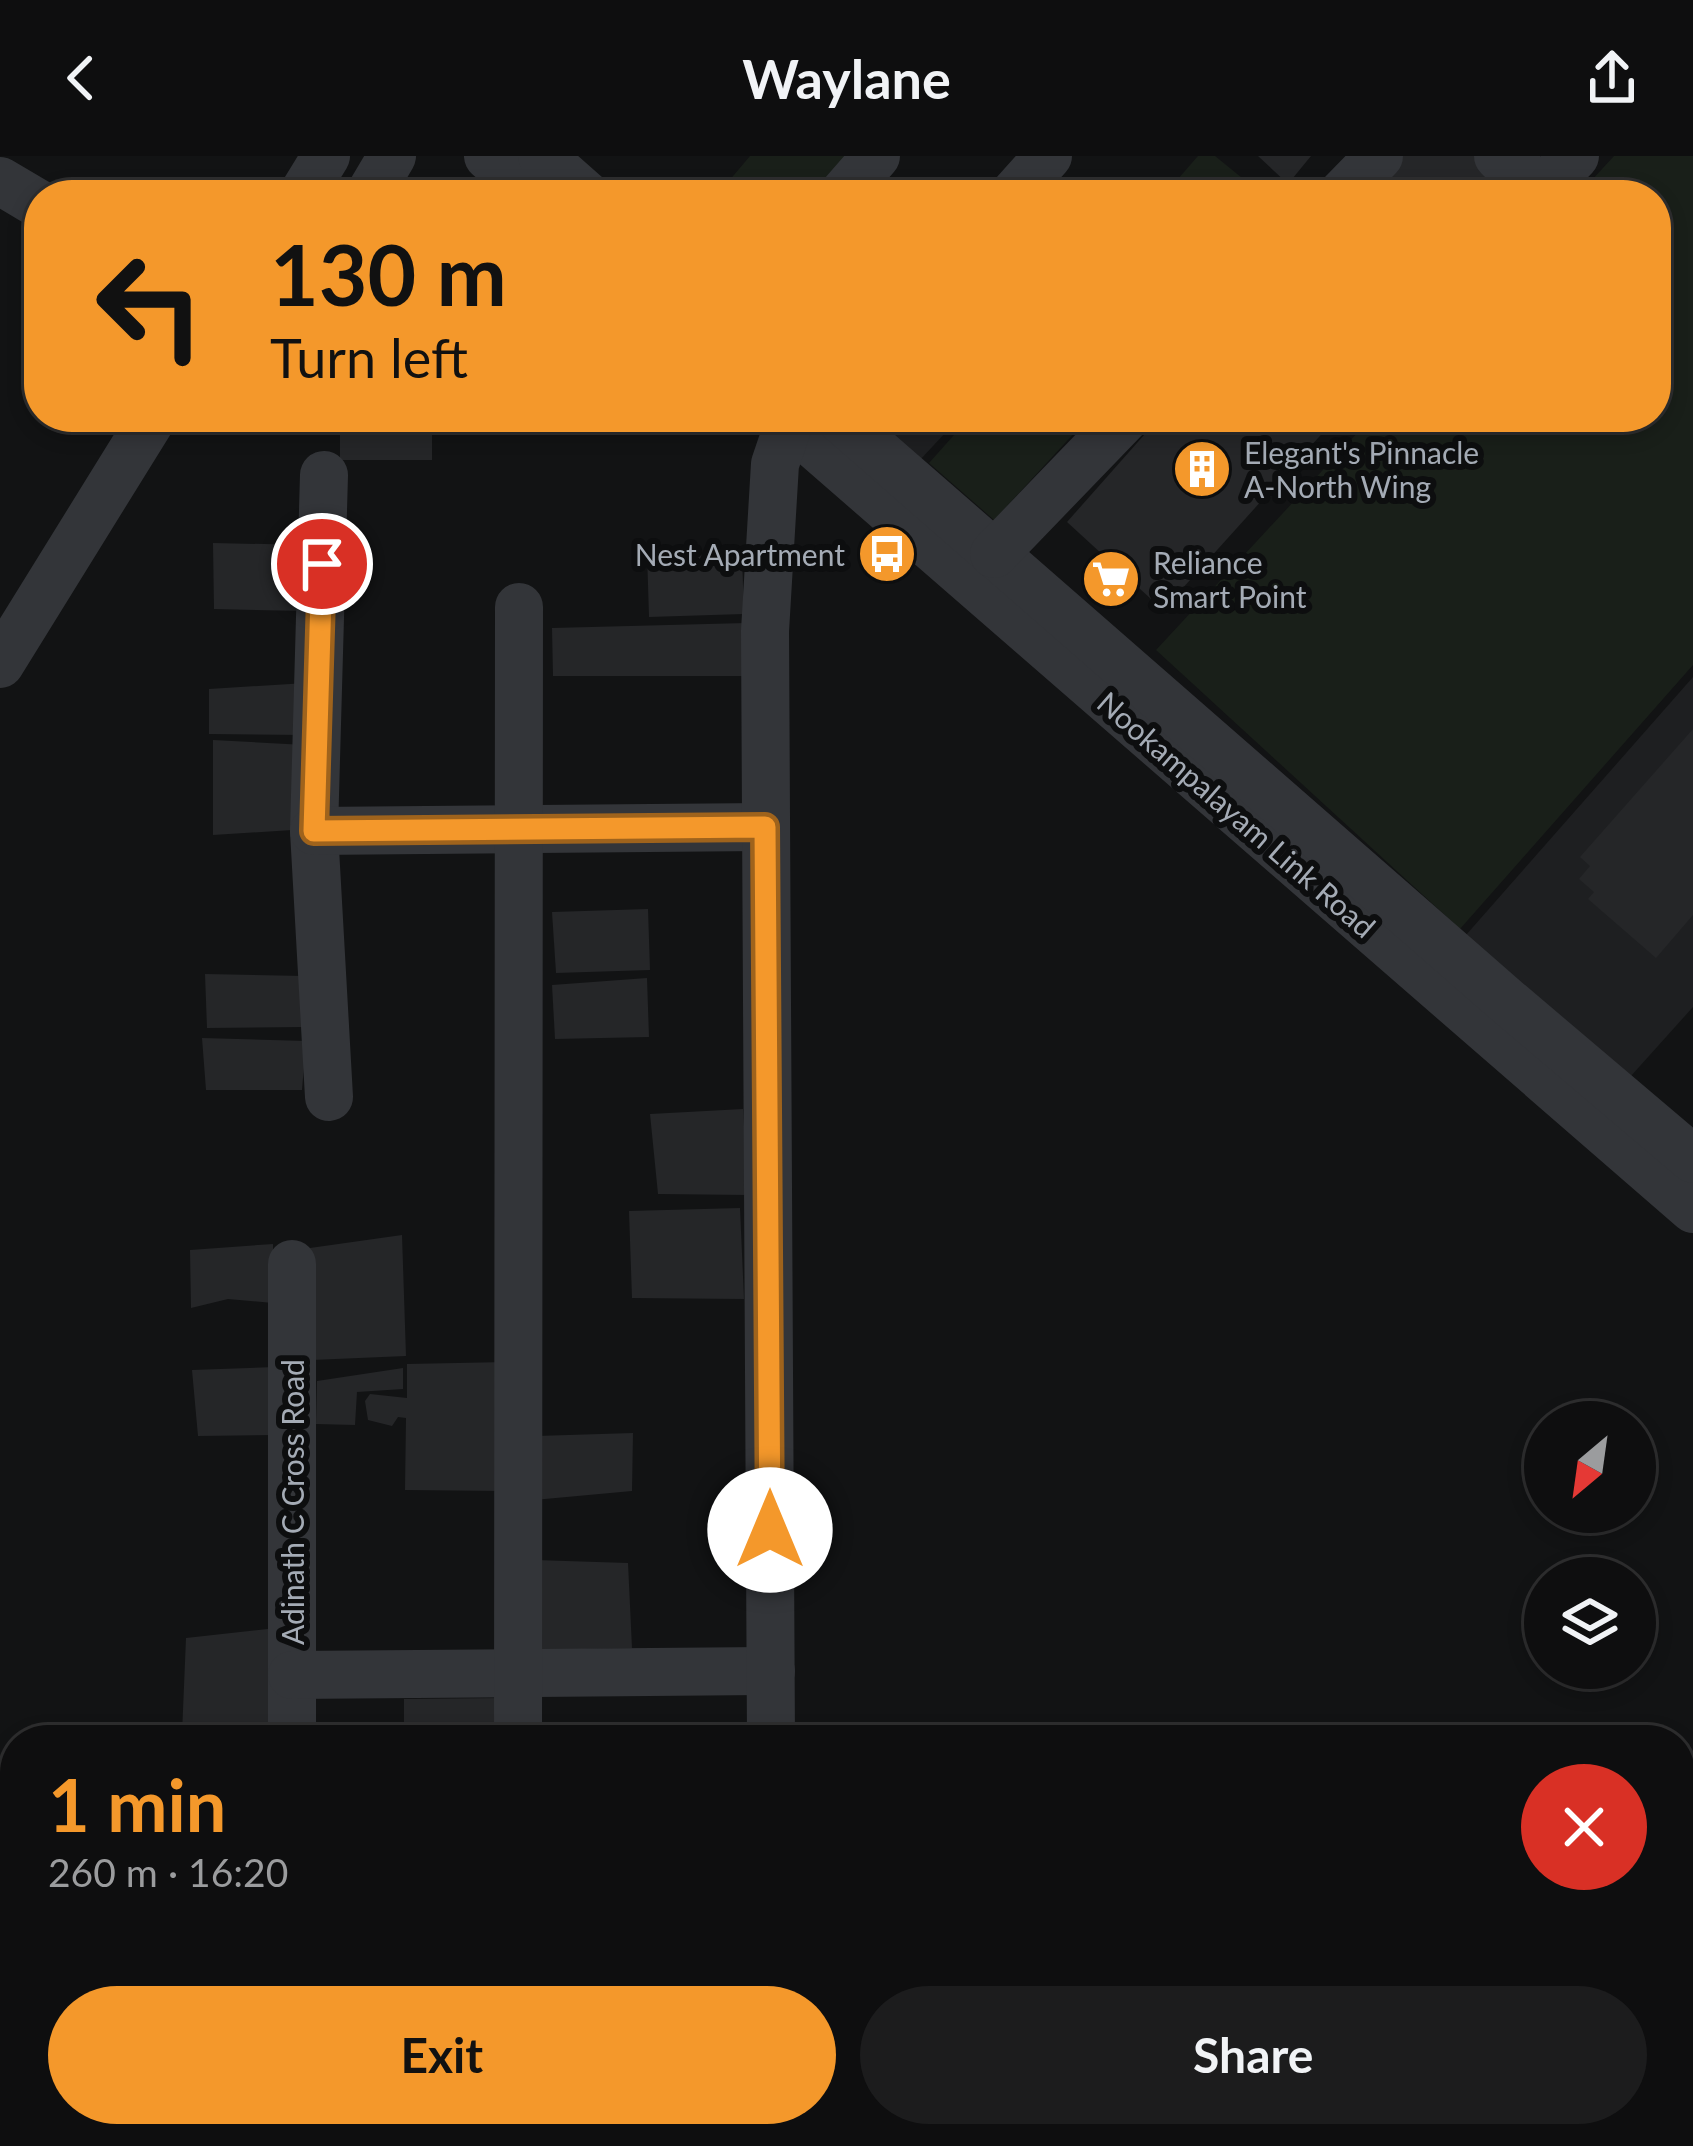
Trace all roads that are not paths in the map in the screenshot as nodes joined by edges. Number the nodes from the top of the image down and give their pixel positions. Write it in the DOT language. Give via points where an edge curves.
graph roads {
  1 [pos="488,156"];
  2 [pos="877,156"];
  3 [pos="1048,156"];
  4 [pos="1379,156"];
  5 [pos="1498,156"];
  6 [pos="1575,156"];
  7 [pos="567,177"];
  8 [pos="855,180"];
  9 [pos="1026,180"];
  10 [pos="1356,180"];
  11 [pos="1536,180"];
  12 [pos="1552,180"];
  13 [pos="144,432"];
  14 [pos="784,432"];
  15 [pos="802,432"];
  16 [pos="855,432"];
  17 [pos="1112,432"];
  18 [pos="324,476"];
  19 [pos="994,554"];
  20 [pos="519,607"];
  21 [pos="0,664"];
  22 [pos="765,827"];
  23 [pos="521,830"];
  24 [pos="314,831"];
  25 [pos="329,1097"];
  26 [pos="1693,1159"];
  27 [pos="1693,1209"];
  28 [pos="292,1264"];
  29 [pos="771,1671"];
  30 [pos="517,1672"];
  31 [pos="292,1676"];
  32 [pos="292,1725"];
  33 [pos="518,1725"];
  34 [pos="771,1725"];
  1 -- 7 [label="street"];
  2 -- 8 [label="street"];
  3 -- 9 [label="street"];
  4 -- 10 [label="street"];
  5 -- 11 [label="street"];
  6 -- 12 [label="street"];
  13 -- 21 [label="street"];
  14 -- 22 [label="street" via="765,631"];
  15 -- 27 [label="street, Nookampalayam Link Road"];
  16 -- 19 [label="street, Nookampalayam Link Road"];
  17 -- 19 [label="street"];
  18 -- 24 [label="street"];
  19 -- 26 [label="street, Nookampalayam Link Road"];
  20 -- 23 [label="street"];
  22 -- 23 [label="street"];
  22 -- 29 [label="street"];
  23 -- 24 [label="street"];
  23 -- 30 [label="street"];
  24 -- 25 [label="street"];
  28 -- 31 [label="street, Adinath C Cross Road"];
  29 -- 30 [label="street"];
  29 -- 34 [label="street"];
  30 -- 31 [label="street"];
  30 -- 33 [label="street"];
  31 -- 32 [label="street, Adinath C Cross Road"];
}
